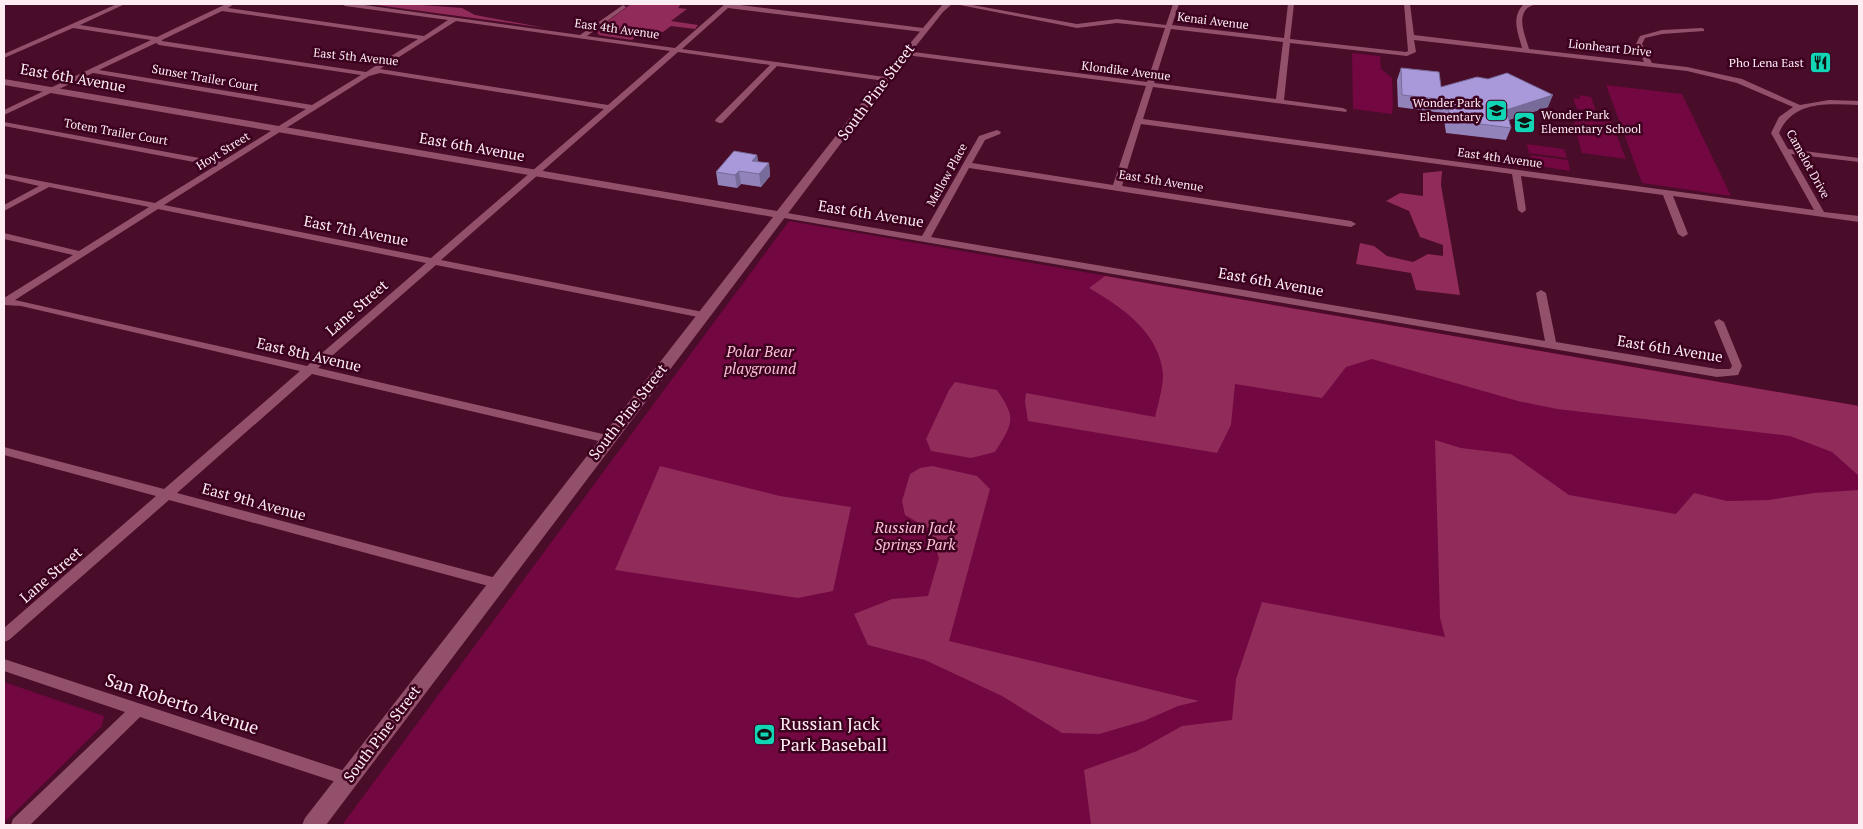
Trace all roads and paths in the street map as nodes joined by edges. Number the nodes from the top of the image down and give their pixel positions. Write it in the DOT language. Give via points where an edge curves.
graph roads {
  1 [pos="122,4"];
  2 [pos="231,4"];
  3 [pos="345,4"];
  4 [pos="948,4"];
  5 [pos="958,4"];
  6 [pos="1176,4"];
  7 [pos="1291,4"];
  8 [pos="1407,4"];
  9 [pos="1532,4"];
  10 [pos="728,5"];
  11 [pos="623,7"];
  12 [pos="221,8"];
  13 [pos="455,19"];
  14 [pos="72,26"];
  15 [pos="1168,27"];
  16 [pos="923,30"];
  17 [pos="1702,30"];
  18 [pos="582,37"];
  19 [pos="1410,37"];
  20 [pos="425,38"];
  21 [pos="158,39"];
  22 [pos="1286,41"];
  23 [pos="679,50"];
  24 [pos="1526,50"];
  25 [pos="906,53"];
  26 [pos="4,56"];
  27 [pos="776,63"];
  28 [pos="1649,64"];
  29 [pos="92,70"];
  30 [pos="368,74"];
  31 [pos="885,79"];
  32 [pos="4,82"];
  33 [pos="1148,85"];
  34 [pos="52,90"];
  35 [pos="1280,101"];
  36 [pos="1859,103"];
  37 [pos="314,108"];
  38 [pos="610,108"];
  39 [pos="1801,108"];
  40 [pos="1343,110"];
  41 [pos="4,113"];
  42 [pos="718,121"];
  43 [pos="1138,121"];
  44 [pos="4,124"];
  45 [pos="280,129"];
  46 [pos="997,132"];
  47 [pos="1784,151"];
  48 [pos="1859,160"];
  49 [pos="967,164"];
  50 [pos="224,165"];
  51 [pos="1516,172"];
  52 [pos="535,173"];
  53 [pos="4,176"];
  54 [pos="47,185"];
  55 [pos="1117,187"];
  56 [pos="1667,193"];
  57 [pos="158,207"];
  58 [pos="4,208"];
  59 [pos="1522,210"];
  60 [pos="1821,214"];
  61 [pos="781,215"];
  62 [pos="1859,219"];
  63 [pos="1351,224"];
  64 [pos="1683,234"];
  65 [pos="4,236"];
  66 [pos="926,238"];
  67 [pos="82,254"];
  68 [pos="434,261"];
  69 [pos="1541,293"];
  70 [pos="4,302"];
  71 [pos="703,315"];
  72 [pos="1719,322"];
  73 [pos="1550,344"];
  74 [pos="307,371"];
  75 [pos="607,439"];
  76 [pos="4,451"];
  77 [pos="166,495"];
  78 [pos="496,583"];
  79 [pos="4,636"];
  80 [pos="4,665"];
  81 [pos="138,709"];
  82 [pos="348,779"];
  83 [pos="19,825"];
  84 [pos="313,825"];
  1 -- 14 [label="street"];
  2 -- 12 [label="street"];
  3 -- 13 [label="street, East 4th Avenue"];
  4 -- 16 [label="street, South Pine Street"];
  5 -- 15 [label="street, Kenai Avenue" via="1077,26 1117,21"];
  6 -- 15 [label="street"];
  7 -- 22 [label="street"];
  8 -- 19 [label="street"];
  9 -- 24 [label="street" via="1519,12 1518,19"];
  10 -- 16 [label="street"];
  10 -- 23 [label="street, Lane Street"];
  11 -- 18 [label="street"];
  12 -- 20 [label="street"];
  12 -- 21 [label="street"];
  13 -- 18 [label="street, East 4th Avenue"];
  13 -- 20 [label="street, Hoyt Street"];
  14 -- 21 [label="street, East 5th Avenue"];
  14 -- 26 [label="street"];
  15 -- 22 [label="street, Kenai Avenue"];
  15 -- 33 [label="street"];
  16 -- 25 [label="street, South Pine Street"];
  17 -- 28 [label="street" via="1642,37 1639,44"];
  18 -- 23 [label="street, East 4th Avenue"];
  19 -- 22 [label="street, Kenai Avenue" via="1412,52 1407,54"];
  19 -- 24 [label="street, Lionheart Drive"];
  20 -- 30 [label="street, Hoyt Street"];
  21 -- 29 [label="street"];
  21 -- 30 [label="street, East 5th Avenue" via="159,43"];
  22 -- 35 [label="street"];
  23 -- 27 [label="street, East 4th Avenue"];
  23 -- 38 [label="street, Lane Street"];
  24 -- 28 [label="street, Lionheart Drive"];
  25 -- 31 [label="street, South Pine Street"];
  25 -- 33 [label="street, Klondike Avenue"];
  27 -- 31 [label="street, East 4th Avenue"];
  27 -- 42 [label="street"];
  28 -- 39 [label="street, Lionheart Drive" via="1738,81"];
  29 -- 34 [label="street"];
  29 -- 37 [label="street, Sunset Trailer Court"];
  30 -- 37 [label="street, Hoyt Street"];
  30 -- 38 [label="street, East 5th Avenue" via="380,71"];
  31 -- 61 [label="street, South Pine Street"];
  32 -- 34 [label="street, East 6th Avenue"];
  33 -- 35 [label="street, Klondike Avenue"];
  33 -- 43 [label="street"];
  34 -- 41 [label="street"];
  34 -- 45 [label="street, East 6th Avenue"];
  35 -- 40 [label="street, Klondike Avenue"];
  36 -- 39 [label="street, Camelot Drive" via="1820,103"];
  37 -- 45 [label="street, Hoyt Street"];
  38 -- 52 [label="street, Lane Street"];
  39 -- 47 [label="street, Camelot Drive" via="1783,117 1775,133"];
  43 -- 51 [label="street, East 4th Avenue"];
  43 -- 55 [label="street"];
  44 -- 50 [label="street, Totem Trailer Court"];
  45 -- 50 [label="street, Hoyt Street"];
  45 -- 52 [label="street, East 6th Avenue"];
  46 -- 49 [label="street, Mellow Place" via="982,138"];
  47 -- 48 [label="street"];
  47 -- 60 [label="street, Camelot Drive"];
  49 -- 55 [label="street, East 5th Avenue"];
  49 -- 66 [label="street, Mellow Place"];
  50 -- 57 [label="street, Hoyt Street"];
  51 -- 56 [label="street, East 4th Avenue"];
  51 -- 59 [label="street"];
  52 -- 61 [label="street, East 6th Avenue"];
  52 -- 68 [label="street, Lane Street"];
  53 -- 54 [label="street, East 7th Avenue"];
  54 -- 57 [label="street, East 7th Avenue"];
  54 -- 58 [label="street"];
  55 -- 63 [label="street, East 5th Avenue"];
  56 -- 60 [label="street, East 4th Avenue"];
  56 -- 64 [label="street"];
  57 -- 67 [label="street, Hoyt Street"];
  57 -- 68 [label="street, East 7th Avenue"];
  60 -- 62 [label="street, East 4th Avenue"];
  61 -- 66 [label="street, East 6th Avenue"];
  61 -- 71 [label="street, South Pine Street"];
  65 -- 67 [label="street"];
  66 -- 73 [label="street, East 6th Avenue"];
  67 -- 70 [label="street, Hoyt Street"];
  68 -- 71 [label="street, East 7th Avenue"];
  68 -- 74 [label="street, Lane Street"];
  69 -- 73 [label="street"];
  70 -- 74 [label="street, East 8th Avenue" via="21,303"];
  71 -- 75 [label="street, South Pine Street"];
  72 -- 73 [label="street, East 6th Avenue" via="1737,366 1734,373 1717,373"];
  74 -- 75 [label="street, East 8th Avenue"];
  74 -- 77 [label="street, Lane Street"];
  75 -- 78 [label="street, South Pine Street"];
  76 -- 77 [label="street, East 9th Avenue"];
  77 -- 78 [label="street, East 9th Avenue"];
  77 -- 79 [label="street, Lane Street"];
  78 -- 82 [label="street, South Pine Street"];
  80 -- 81 [label="street, San Roberto Avenue"];
  81 -- 82 [label="street, San Roberto Avenue"];
  81 -- 83 [label="street"];
  82 -- 84 [label="street, South Pine Street"];
}
